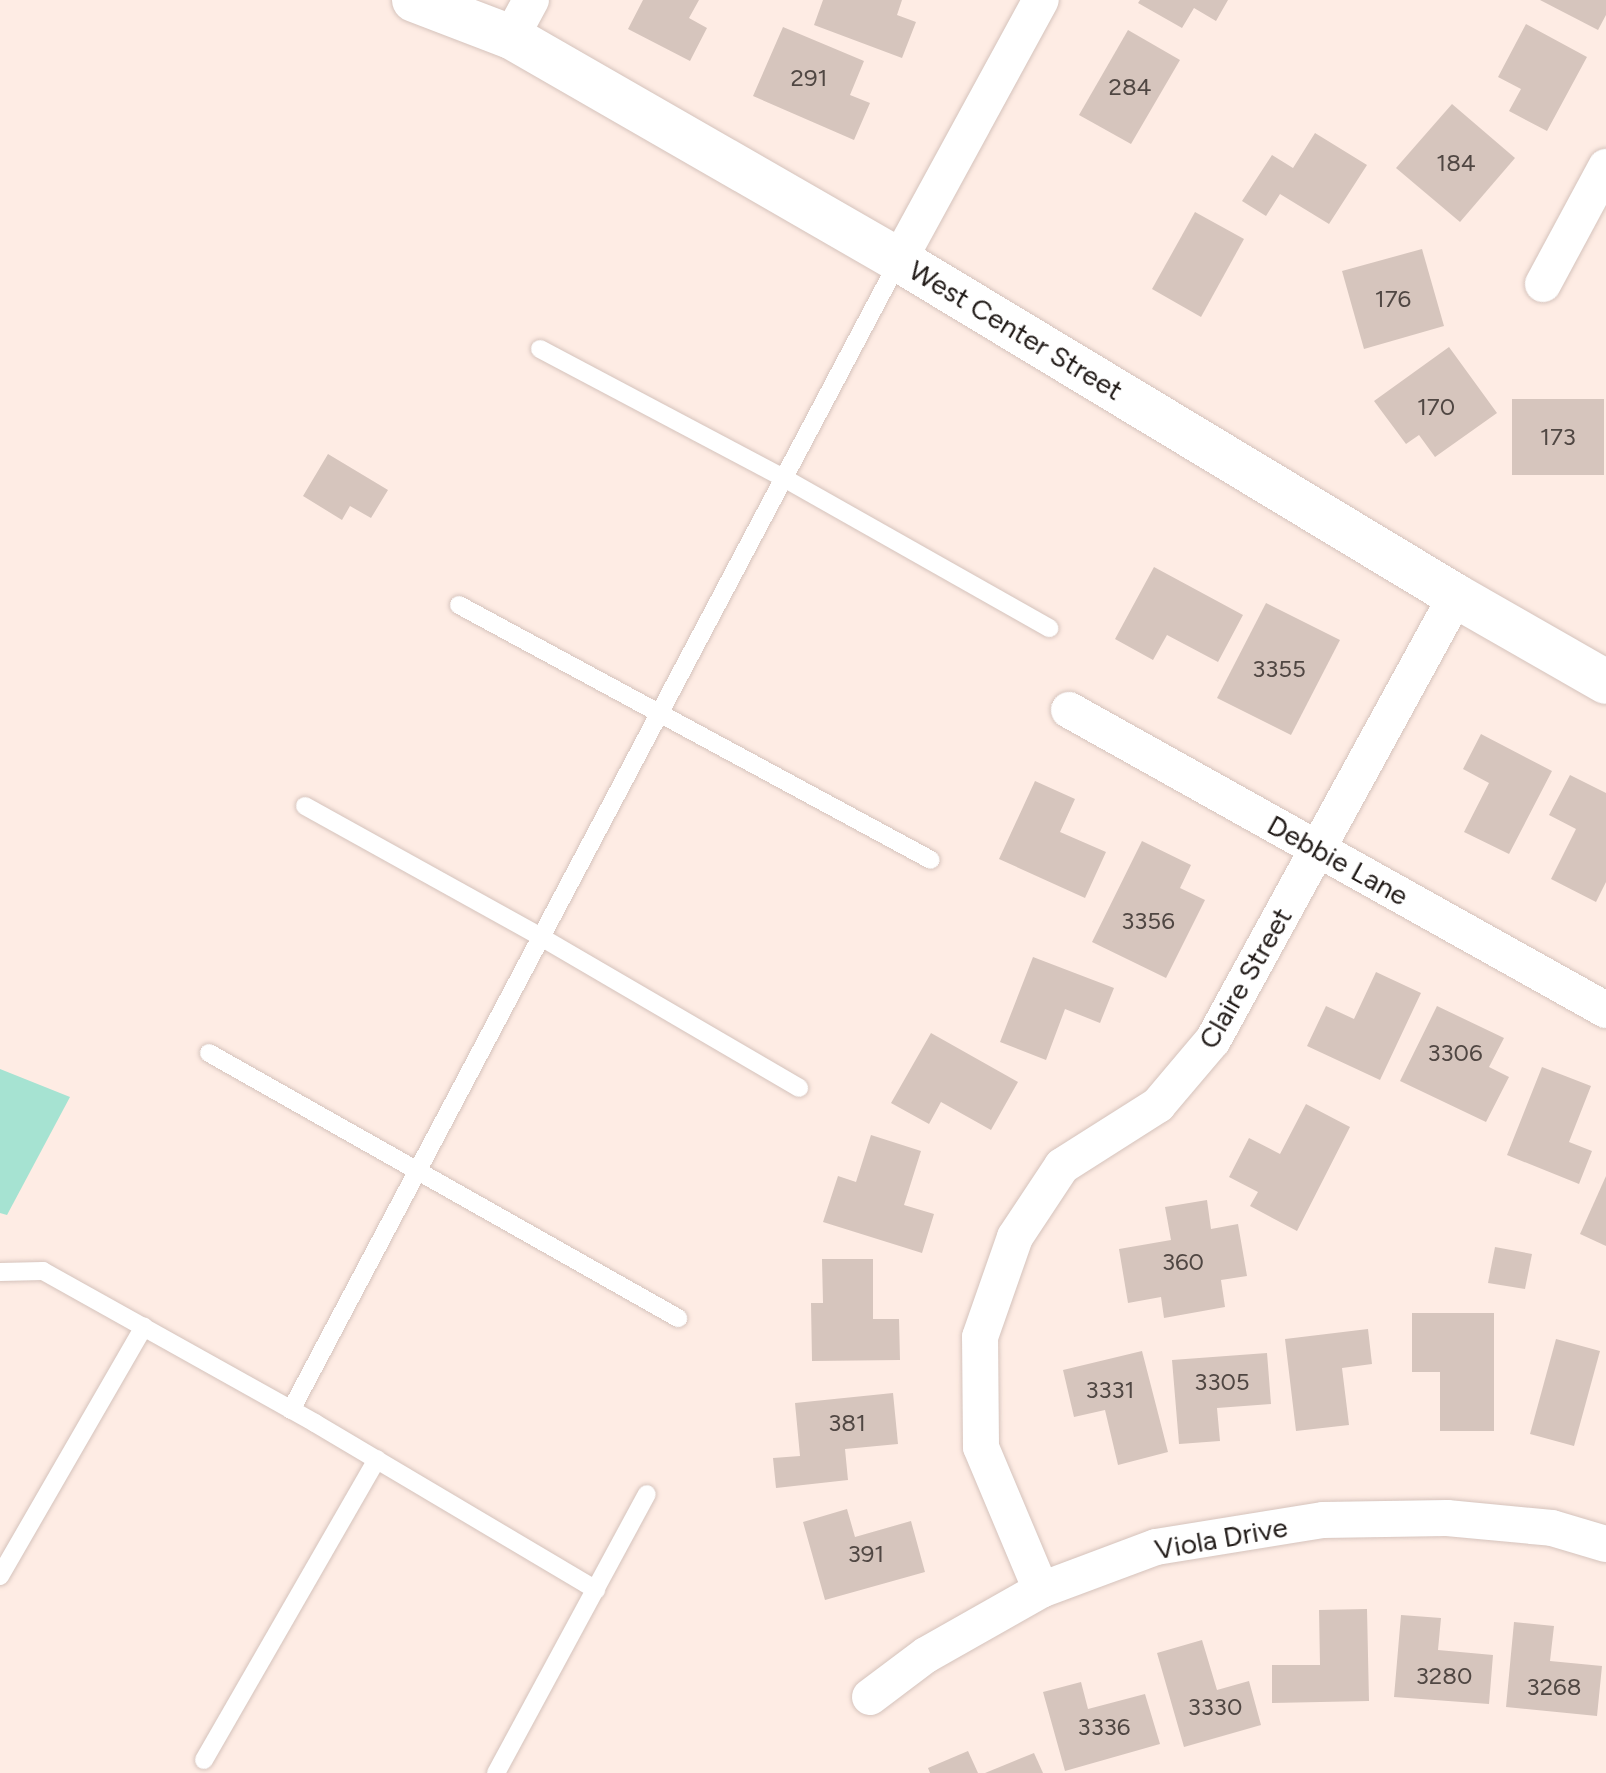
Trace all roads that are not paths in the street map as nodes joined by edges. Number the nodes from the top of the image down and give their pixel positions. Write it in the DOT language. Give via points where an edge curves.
graph roads {
  1 [pos="414,0"];
  2 [pos="1041,0"];
  3 [pos="521,19"];
  4 [pos="1606,167"];
  5 [pos="899,260"];
  6 [pos="1543,284"];
  7 [pos="540,349"];
  8 [pos="784,478"];
  9 [pos="1456,596"];
  10 [pos="459,605"];
  11 [pos="1049,628"];
  12 [pos="1606,682"];
  13 [pos="1069,710"];
  14 [pos="660,713"];
  15 [pos="305,806"];
  16 [pos="1318,848"];
  17 [pos="931,860"];
  18 [pos="541,937"];
  19 [pos="1606,1010"];
  20 [pos="209,1053"];
  21 [pos="799,1088"];
  22 [pos="418,1170"];
  23 [pos="0,1272"];
  24 [pos="678,1318"];
  25 [pos="144,1327"];
  26 [pos="291,1410"];
  27 [pos="377,1459"];
  28 [pos="647,1494"];
  29 [pos="1606,1544"];
  30 [pos="0,1576"];
  31 [pos="596,1590"];
  32 [pos="1041,1590"];
  33 [pos="870,1697"];
  34 [pos="204,1760"];
  35 [pos="496,1773"];
  1 -- 3 [label="main road, West Center Street"];
  2 -- 5 [label="street"];
  3 -- 5 [label="main road, West Center Street"];
  4 -- 6 [label="street"];
  5 -- 8 [label="lane"];
  5 -- 9 [label="main road, West Center Street"];
  7 -- 8 [label="lane"];
  8 -- 11 [label="lane"];
  8 -- 14 [label="lane"];
  9 -- 12 [label="main road, West Center Street"];
  9 -- 16 [label="street, Claire Street"];
  10 -- 14 [label="lane"];
  13 -- 16 [label="street, Debbie Lane"];
  14 -- 17 [label="lane"];
  14 -- 18 [label="lane"];
  15 -- 18 [label="lane"];
  16 -- 19 [label="street, Debbie Lane"];
  16 -- 32 [label="street, Claire Street" via="1213,1040 1158,1105 1062,1166 1015,1237 980,1337 981,1447"];
  18 -- 21 [label="lane"];
  18 -- 22 [label="lane"];
  20 -- 22 [label="lane"];
  22 -- 24 [label="lane"];
  22 -- 26 [label="lane"];
  23 -- 25 [label="lane" via="43,1271"];
  25 -- 26 [label="lane"];
  25 -- 30 [label="lane"];
  26 -- 27 [label="lane"];
  27 -- 31 [label="lane"];
  27 -- 34 [label="lane"];
  28 -- 31 [label="lane"];
  29 -- 32 [label="street, Viola Drive" via="1552,1528 1447,1518 1323,1520 1156,1547"];
  31 -- 35 [label="lane"];
  32 -- 33 [label="street, Viola Drive" via="926,1655"];
}
